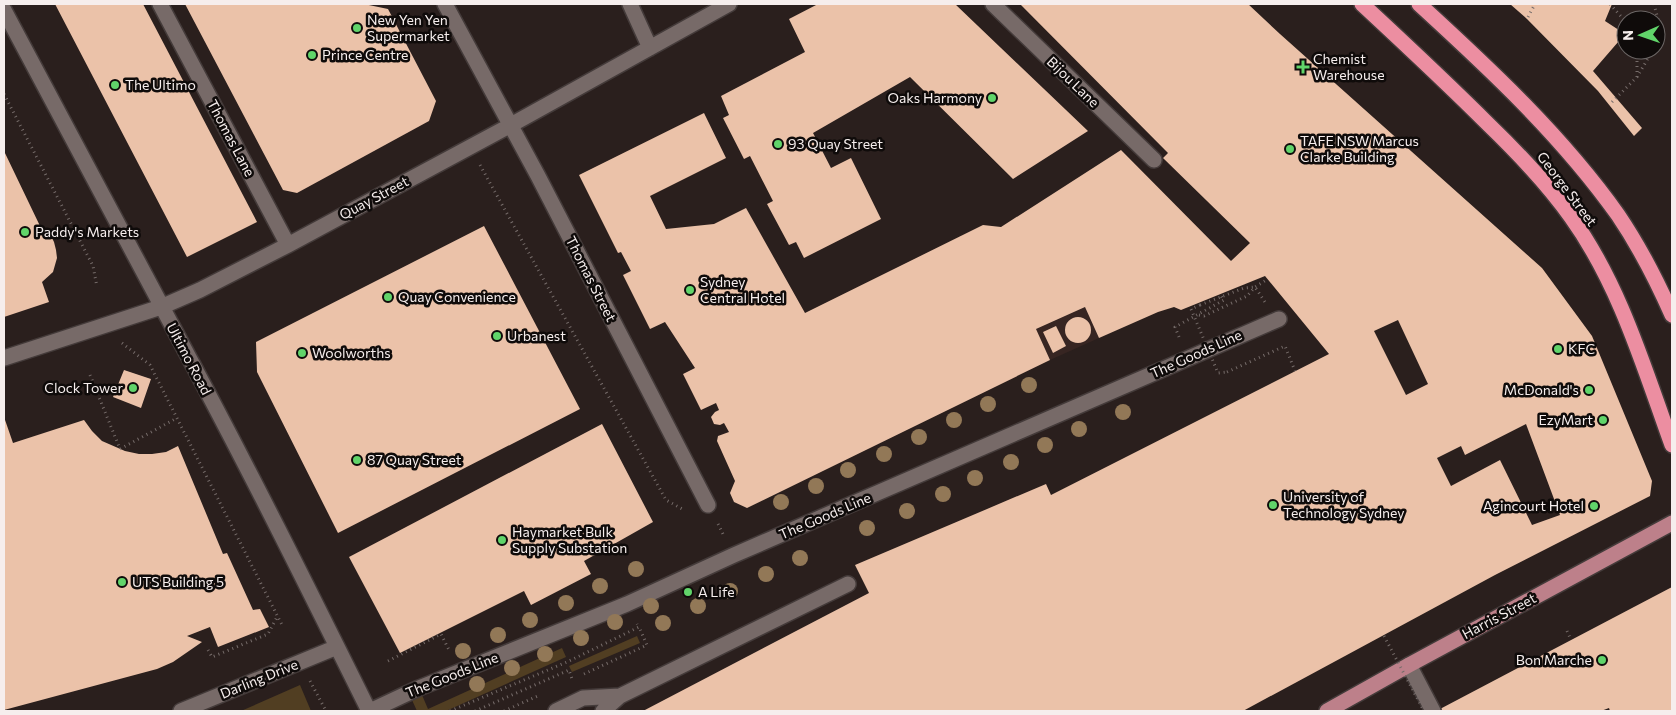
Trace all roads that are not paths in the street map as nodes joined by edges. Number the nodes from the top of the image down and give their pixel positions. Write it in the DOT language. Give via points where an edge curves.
graph roads {
  1 [pos="160,4"];
  2 [pos="445,4"];
  3 [pos="630,4"];
  4 [pos="729,4"];
  5 [pos="993,4"];
  6 [pos="1362,4"];
  7 [pos="1419,4"];
  8 [pos="4,10"];
  9 [pos="650,48"];
  10 [pos="511,125"];
  11 [pos="1154,160"];
  12 [pos="288,245"];
  13 [pos="161,307"];
  14 [pos="1672,315"];
  15 [pos="1278,318"];
  16 [pos="4,358"];
  17 [pos="1672,445"];
  18 [pos="708,505"];
  19 [pos="1672,522"];
  20 [pos="848,584"];
  21 [pos="337,647"];
  22 [pos="1409,665"];
  23 [pos="620,696"];
  24 [pos="181,711"];
  25 [pos="370,711"];
  26 [pos="556,711"];
  27 [pos="604,711"];
  28 [pos="1327,711"];
  29 [pos="1433,711"];
  1 -- 12 [label="street, Thomas Lane"];
  2 -- 10 [label="street, Thomas Street"];
  3 -- 9 [label="street"];
  4 -- 9 [label="street, Quay Street"];
  5 -- 11 [label="street, Bijou Lane"];
  6 -- 17 [label="highway, George Street" via="1528,164 1571,218 1602,268 1629,327"];
  7 -- 14 [label="highway, George Street" via="1540,120 1577,162 1628,231"];
  8 -- 13 [label="street, Ultimo Road"];
  9 -- 10 [label="street, Quay Street"];
  10 -- 12 [label="street, Quay Street"];
  10 -- 18 [label="street, Thomas Street"];
  12 -- 13 [label="street, Quay Street"];
  13 -- 16 [label="street, Quay Street"];
  13 -- 21 [label="street, Ultimo Road"];
  15 -- 25 [label="street, The Goods Line" via="627,604"];
  19 -- 22 [label="main road, Harris Street"];
  20 -- 23 [label="street"];
  21 -- 24 [label="street, Darling Drive"];
  21 -- 25 [label="street, Ultimo Road"];
  22 -- 28 [label="main road, Harris Street"];
  22 -- 29 [label="street"];
  23 -- 26 [label="street" via="583,698"];
  23 -- 27 [label="street"];
}
